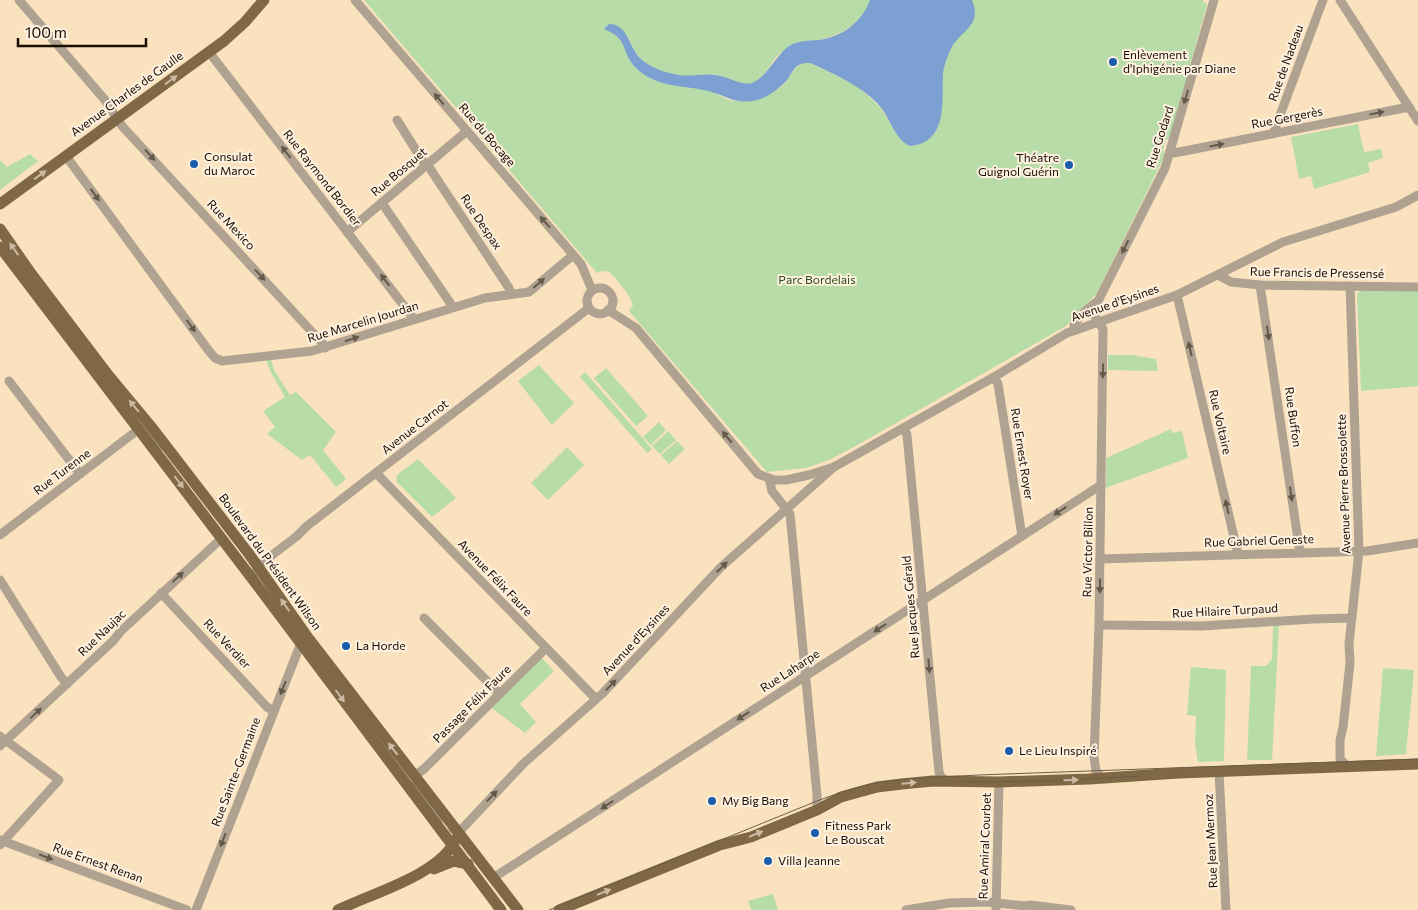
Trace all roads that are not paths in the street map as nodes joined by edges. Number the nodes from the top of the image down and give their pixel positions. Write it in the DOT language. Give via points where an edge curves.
graph roads {
  1 [pos="20,0"];
  2 [pos="264,0"];
  3 [pos="355,0"];
  4 [pos="1214,0"];
  5 [pos="1323,0"];
  6 [pos="1340,0"];
  7 [pos="209,52"];
  8 [pos="1410,108"];
  9 [pos="118,118"];
  10 [pos="397,120"];
  11 [pos="1418,121"];
  12 [pos="467,131"];
  13 [pos="1273,134"];
  14 [pos="1170,152"];
  15 [pos="66,156"];
  16 [pos="426,165"];
  17 [pos="1418,195"];
  18 [pos="382,202"];
  19 [pos="0,204"];
  20 [pos="0,229"];
  21 [pos="347,232"];
  22 [pos="0,247"];
  23 [pos="573,254"];
  24 [pos="1218,275"];
  25 [pos="1260,285"];
  26 [pos="1350,286"];
  27 [pos="1418,287"];
  28 [pos="592,290"];
  29 [pos="511,294"];
  30 [pos="1177,295"];
  31 [pos="1098,301"];
  32 [pos="453,307"];
  33 [pos="589,308"];
  34 [pos="608,310"];
  35 [pos="414,320"];
  36 [pos="1099,323"];
  37 [pos="1076,330"];
  38 [pos="325,348"];
  39 [pos="994,377"];
  40 [pos="9,381"];
  41 [pos="904,428"];
  42 [pos="139,429"];
  43 [pos="834,467"];
  44 [pos="376,473"];
  45 [pos="80,474"];
  46 [pos="769,478"];
  47 [pos="192,480"];
  48 [pos="1101,485"];
  49 [pos="787,509"];
  50 [pos="0,535"];
  51 [pos="1022,536"];
  52 [pos="222,538"];
  53 [pos="1418,543"];
  54 [pos="1359,551"];
  55 [pos="1300,553"];
  56 [pos="1238,554"];
  57 [pos="1100,558"];
  58 [pos="258,566"];
  59 [pos="253,579"];
  60 [pos="0,580"];
  61 [pos="8,593"];
  62 [pos="161,593"];
  63 [pos="0,600"];
  64 [pos="922,600"];
  65 [pos="424,618"];
  66 [pos="1352,618"];
  67 [pos="1099,625"];
  68 [pos="301,643"];
  69 [pos="546,648"];
  70 [pos="806,676"];
  71 [pos="67,684"];
  72 [pos="500,693"];
  73 [pos="596,700"];
  74 [pos="274,711"];
  75 [pos="2,741"];
  76 [pos="1418,764"];
  77 [pos="394,766"];
  78 [pos="1347,766"];
  79 [pos="1220,771"];
  80 [pos="414,776"];
  81 [pos="1103,779"];
  82 [pos="947,781"];
  83 [pos="999,782"];
  84 [pos="816,810"];
  85 [pos="459,832"];
  86 [pos="1,842"];
  87 [pos="453,846"];
  88 [pos="464,862"];
  89 [pos="421,874"];
  90 [pos="493,878"];
  91 [pos="996,907"];
  92 [pos="187,910"];
  93 [pos="196,910"];
  94 [pos="338,910"];
  95 [pos="501,910"];
  96 [pos="510,910"];
  97 [pos="518,910"];
  98 [pos="559,910"];
  99 [pos="906,910"];
  100 [pos="1071,910"];
  101 [pos="1226,910"];
  1 -- 9 [label="street, Rue Mexico"];
  2 -- 7 [label="main road, Avenue Charles de Gaulle" via="235,32"];
  12 -- 3 [label="street, Rue du Bocage, one-way"];
  4 -- 14 [label="street, Rue Godard, one-way"];
  5 -- 13 [label="street, Rue de Nadeau"];
  6 -- 8 [label="street"];
  9 -- 7 [label="main road, Avenue Charles de Gaulle, one-way"];
  21 -- 7 [label="street, Rue Raymond Bordier, one-way"];
  8 -- 11 [label="street"];
  13 -- 8 [label="street, Rue Gergerès, one-way"];
  9 -- 15 [label="main road, Avenue Charles de Gaulle"];
  9 -- 38 [label="street, Rue Mexico, one-way"];
  10 -- 16 [label="street, Rue Despax"];
  12 -- 16 [label="street, Rue Bosquet"];
  23 -- 12 [label="street, Rue du Bocage, one-way"];
  14 -- 13 [label="street, Rue Gergerès, one-way"];
  14 -- 31 [label="street, Rue Godard, one-way"];
  19 -- 15 [label="main road, Avenue Charles de Gaulle, one-way"];
  15 -- 38 [label="street, Rue Marcelin Jourdan, one-way" via="215,358 222,361"];
  16 -- 18 [label="street, Rue Bosquet"];
  16 -- 29 [label="street, Rue Despax"];
  17 -- 24 [label="street, Avenue d'Eysines" via="1396,207 1283,242"];
  18 -- 21 [label="street, Rue Bosquet"];
  18 -- 32 [label="street"];
  47 -- 20 [label="main road, Boulevard du Président Wilson, one-way" via="103,368"];
  35 -- 21 [label="street, Rue Raymond Bordier, one-way"];
  22 -- 42 [label="main road, Boulevard du Président Wilson"];
  23 -- 28 [label="street, Rue du Bocage"];
  29 -- 23 [label="street, Rue Marcelin Jourdan, one-way" via="529,292"];
  24 -- 25 [label="street, Rue Francis de Pressensé" via="1231,282"];
  24 -- 30 [label="street, Avenue d'Eysines"];
  25 -- 26 [label="street, Rue Francis de Pressensé"];
  25 -- 55 [label="street, Rue Buffon, one-way"];
  26 -- 27 [label="street, Rue Francis de Pressensé"];
  26 -- 54 [label="street, Avenue Pierre Brossolette"];
  28 -- 33 [label="street" via="587,300"];
  28 -- 34 [label="street" via="600,288 610,293 612,300"];
  29 -- 32 [label="street, Rue Marcelin Jourdan"];
  30 -- 36 [label="street, Avenue d'Eysines"];
  56 -- 30 [label="street, Rue Voltaire, one-way"];
  31 -- 36 [label="street, Rue Victor Billon" via="1093,311"];
  31 -- 37 [label="street" via="1076,321"];
  32 -- 35 [label="street, Rue Marcelin Jourdan"];
  33 -- 34 [label="street" via="600,314"];
  33 -- 44 [label="street, Avenue Carnot"];
  46 -- 34 [label="street, one-way" via="758,474 636,328"];
  38 -- 35 [label="street, Rue Marcelin Jourdan, one-way"];
  36 -- 37 [label="street, Avenue d'Eysines"];
  36 -- 48 [label="street, Rue Victor Billon, one-way" via="1103,329"];
  37 -- 39 [label="street, Avenue d'Eysines"];
  39 -- 41 [label="street, Avenue d'Eysines"];
  39 -- 51 [label="street, Rue Ernest Royer" via="998,384"];
  40 -- 45 [label="street"];
  41 -- 43 [label="street, Avenue d'Eysines"];
  41 -- 64 [label="street, Rue Jacques Gérald"];
  42 -- 45 [label="street, Rue Turenne"];
  42 -- 47 [label="street" via="154,439"];
  42 -- 52 [label="main road, Boulevard du Président Wilson, one-way"];
  43 -- 46 [label="street, Avenue d'Eysines" via="786,480"];
  43 -- 49 [label="street, Avenue d'Eysines"];
  44 -- 58 [label="street, Avenue Carnot"];
  44 -- 69 [label="street, Avenue Félix Faure"];
  45 -- 50 [label="street, Rue Turenne"];
  46 -- 49 [label="street" via="772,491"];
  47 -- 58 [label="main road, Boulevard du Président Wilson"];
  48 -- 51 [label="street, Rue Laharpe, one-way"];
  48 -- 57 [label="street, Rue Victor Billon"];
  49 -- 70 [label="street"];
  73 -- 49 [label="street, Avenue d'Eysines, one-way" via="721,567"];
  51 -- 64 [label="street, Rue Laharpe"];
  52 -- 59 [label="main road, Boulevard du Président Wilson"];
  62 -- 52 [label="street, Rue Naujac, one-way"];
  53 -- 54 [label="street, Rue Gabriel Geneste"];
  54 -- 55 [label="street, Rue Gabriel Geneste"];
  54 -- 66 [label="street, Avenue Pierre Brossolette"];
  55 -- 56 [label="street, Rue Gabriel Geneste"];
  56 -- 57 [label="street, Rue Gabriel Geneste"];
  57 -- 67 [label="street, Rue Victor Billon, one-way"];
  58 -- 59 [label="street"];
  80 -- 58 [label="main road, Boulevard du Président Wilson, one-way" via="306,635"];
  59 -- 68 [label="main road, Boulevard du Président Wilson"];
  60 -- 61 [label="street"];
  61 -- 63 [label="street"];
  61 -- 71 [label="street"];
  62 -- 71 [label="street, Rue Naujac"];
  62 -- 74 [label="street, Rue Verdier"];
  64 -- 70 [label="street, Rue Laharpe, one-way"];
  64 -- 82 [label="street, Rue Jacques Gérald, one-way" via="939,774"];
  65 -- 72 [label="street"];
  66 -- 67 [label="street, Rue Hilaire Turpaud" via="1202,626"];
  66 -- 78 [label="street, Avenue Pierre Brossolette" via="1340,740 1340,760"];
  67 -- 81 [label="street, Rue Victor Billon" via="1094,757 1096,771"];
  68 -- 74 [label="street, Rue Sainte-Germaine, one-way"];
  68 -- 77 [label="main road, Boulevard du Président Wilson, one-way"];
  69 -- 72 [label="street, Passage Félix Faure"];
  69 -- 73 [label="street, Avenue Félix Faure"];
  70 -- 84 [label="street"];
  70 -- 90 [label="street, Rue Laharpe, one-way"];
  75 -- 71 [label="street, Rue Naujac, one-way"];
  72 -- 80 [label="street, Passage Félix Faure"];
  85 -- 73 [label="street, Avenue d'Eysines, one-way" via="524,763"];
  74 -- 93 [label="street, Rue Sainte-Germaine, one-way"];
  75 -- 86 [label="street" via="59,780"];
  76 -- 78 [label="main road"];
  77 -- 85 [label="street" via="444,823"];
  77 -- 87 [label="main road, Boulevard du Président Wilson"];
  78 -- 79 [label="main road"];
  79 -- 81 [label="main road"];
  79 -- 101 [label="street, Rue Jean Mermoz"];
  80 -- 85 [label="main road, Boulevard du Président Wilson"];
  83 -- 81 [label="main road, one-way"];
  82 -- 83 [label="main road"];
  84 -- 82 [label="main road, one-way" via="841,797 870,789"];
  83 -- 91 [label="street, Rue Amiral Courbet"];
  98 -- 84 [label="main road, one-way"];
  85 -- 87 [label="main road"];
  85 -- 90 [label="main road, Boulevard du Président Wilson"];
  86 -- 92 [label="street, Rue Ernest Renan, one-way"];
  87 -- 88 [label="main road, Boulevard du Président Wilson"];
  87 -- 89 [label="main road"];
  88 -- 89 [label="main road" via="454,861"];
  88 -- 95 [label="main road, Boulevard du Président Wilson"];
  88 -- 96 [label="main road" via="482,875"];
  89 -- 94 [label="main road"];
  90 -- 97 [label="main road, Boulevard du Président Wilson"];
  91 -- 99 [label="street" via="949,903"];
  91 -- 100 [label="street" via="1030,905"];
}
